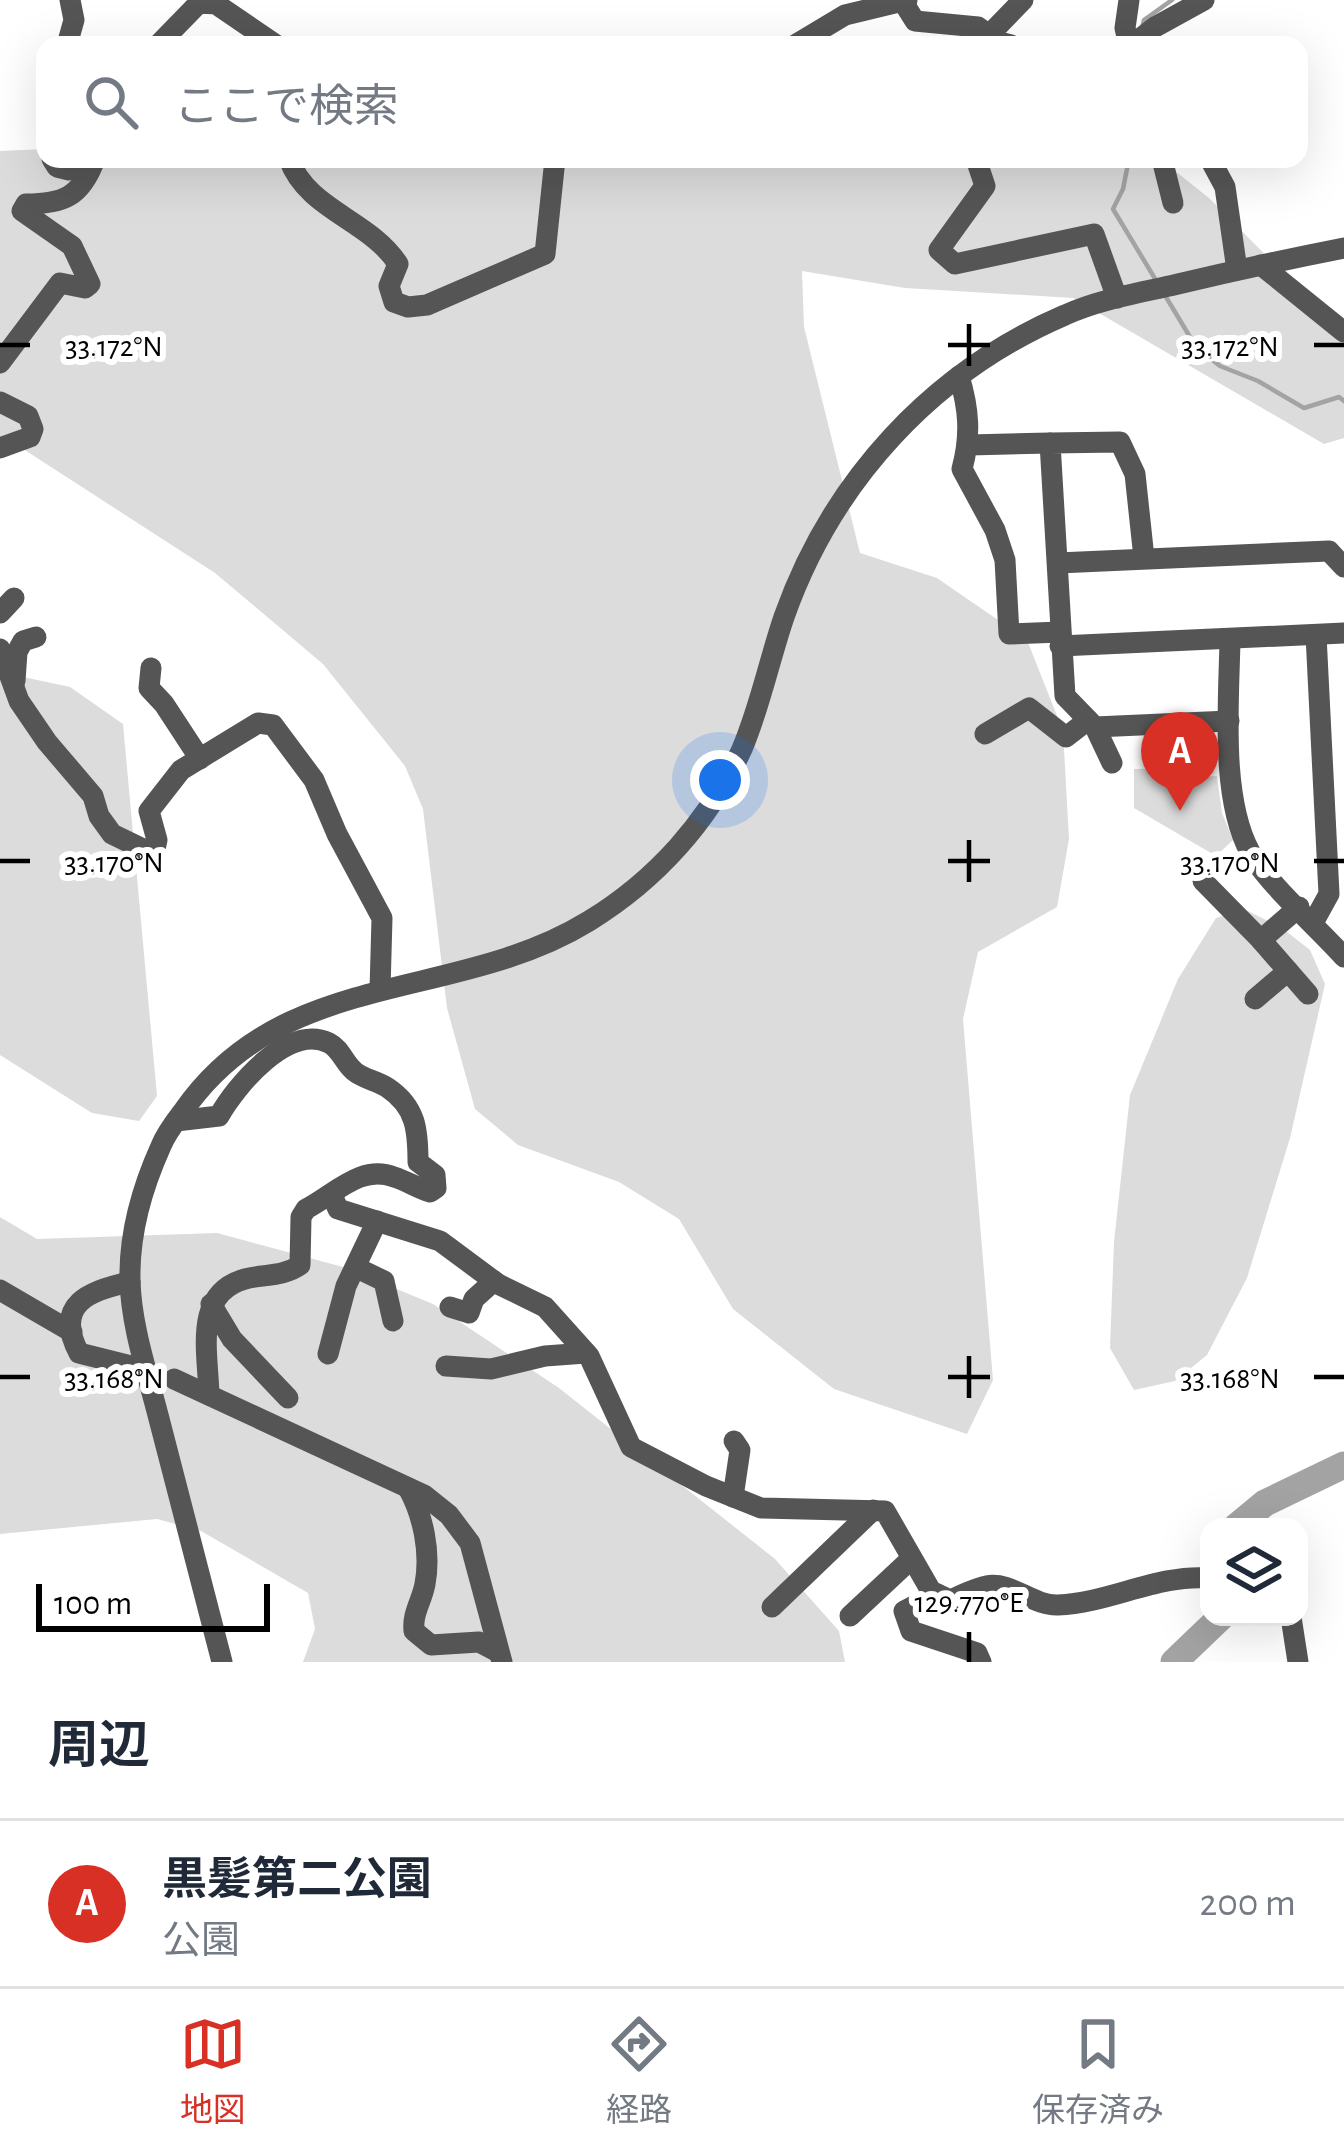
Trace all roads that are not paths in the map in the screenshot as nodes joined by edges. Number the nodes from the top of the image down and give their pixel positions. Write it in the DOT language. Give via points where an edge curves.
graph roads {
  1 [pos="70,0"];
  2 [pos="1023,0"];
  3 [pos="1129,0"];
  4 [pos="1204,0"];
  5 [pos="905,1"];
  6 [pos="70,36"];
  7 [pos="167,36"];
  8 [pos="263,36"];
  9 [pos="810,36"];
  10 [pos="994,36"];
  11 [pos="1007,36"];
  12 [pos="1133,36"];
  13 [pos="1144,36"];
  14 [pos="89,168"];
  15 [pos="292,168"];
  16 [pos="554,168"];
  17 [pos="979,168"];
  18 [pos="1164,168"];
  19 [pos="1215,168"];
  20 [pos="1173,203"];
  21 [pos="1344,248"];
  22 [pos="1261,265"];
  23 [pos="1238,270"];
  24 [pos="1120,298"];
  25 [pos="1344,332"];
  26 [pos="0,363"];
  27 [pos="959,376"];
  28 [pos="0,402"];
  29 [pos="1050,443"];
  30 [pos="969,445"];
  31 [pos="0,448"];
  32 [pos="1144,558"];
  33 [pos="1058,563"];
  34 [pos="1344,567"];
  35 [pos="1344,633"];
  36 [pos="1316,635"];
  37 [pos="36,637"];
  38 [pos="1060,639"];
  39 [pos="1230,639"];
  40 [pos="0,649"];
  41 [pos="152,668"];
  42 [pos="14,688"];
  43 [pos="1229,721"];
  44 [pos="1091,724"];
  45 [pos="985,734"];
  46 [pos="200,759"];
  47 [pos="1112,763"];
  48 [pos="1203,881"];
  49 [pos="1336,893"];
  50 [pos="1306,915"];
  51 [pos="1261,940"];
  52 [pos="1344,957"];
  53 [pos="1288,971"];
  54 [pos="380,990"];
  55 [pos="1308,994"];
  56 [pos="1255,999"];
  57 [pos="176,1121"];
  58 [pos="332,1196"];
  59 [pos="377,1221"];
  60 [pos="357,1268"];
  61 [pos="494,1281"];
  62 [pos="130,1282"];
  63 [pos="0,1290"];
  64 [pos="211,1304"];
  65 [pos="450,1307"];
  66 [pos="392,1321"];
  67 [pos="73,1332"];
  68 [pos="586,1352"];
  69 [pos="328,1354"];
  70 [pos="131,1366"];
  71 [pos="446,1366"];
  72 [pos="174,1379"];
  73 [pos="209,1395"];
  74 [pos="288,1398"];
  75 [pos="734,1441"];
  76 [pos="408,1488"];
  77 [pos="733,1497"];
  78 [pos="873,1510"];
  79 [pos="911,1559"];
  80 [pos="1200,1578"];
  81 [pos="937,1594"];
  82 [pos="772,1607"];
  83 [pos="850,1616"];
  84 [pos="1292,1626"];
  85 [pos="977,1650"];
  86 [pos="500,1657"];
  87 [pos="222,1662"];
  88 [pos="1298,1662"];
  1 -- 6 [label="street"];
  2 -- 11 [label="street"];
  3 -- 12 [label="street" via="1125,28"];
  4 -- 13 [label="street"];
  5 -- 9 [label="street" via="845,15"];
  5 -- 10 [label="street" via="915,21"];
  7 -- 8 [label="street" via="200,3 216,4"];
  14 -- 26 [label="street" via="68,197 22,211 72,246 90,284 60,283"];
  15 -- 16 [label="street" via="319,200 391,253 398,264 389,286 394,302 408,307 545,254"];
  17 -- 24 [label="street" via="985,186 940,250 955,264 1094,234"];
  18 -- 20 [label="street"];
  19 -- 23 [label="street" via="1226,188"];
  21 -- 22 [label="street"];
  22 -- 23 [label="street"];
  22 -- 25 [label="street"];
  23 -- 24 [label="street"];
  24 -- 27 [label="street" via="1027,333"];
  27 -- 30 [label="street"];
  27 -- 54 [label="street" via="872,456 841,500 784,616 742,748 679,848 620,899 548,942"];
  28 -- 31 [label="street" via="28,416 33,429"];
  29 -- 30 [label="street"];
  29 -- 32 [label="street" via="1120,442 1136,474"];
  29 -- 33 [label="street"];
  30 -- 38 [label="street" via="962,469 1005,560 1009,634"];
  32 -- 33 [label="street"];
  32 -- 34 [label="street" via="1329,551"];
  33 -- 38 [label="street"];
  35 -- 36 [label="street"];
  36 -- 39 [label="street"];
  36 -- 49 [label="street"];
  37 -- 42 [label="street" via="17,652"];
  38 -- 39 [label="street"];
  38 -- 44 [label="street" via="1065,697"];
  39 -- 43 [label="street"];
  40 -- 42 [label="street"];
  41 -- 46 [label="street" via="149,688"];
  42 -- 46 [label="street" via="112,834 145,850 155,850 157,840 149,811"];
  43 -- 44 [label="street"];
  43 -- 50 [label="street" via="1236,820 1252,856"];
  44 -- 45 [label="street" via="1066,737 1029,708"];
  44 -- 47 [label="street"];
  46 -- 54 [label="street" via="258,723 273,725 314,780 382,918"];
  48 -- 51 [label="street"];
  49 -- 50 [label="street"];
  50 -- 51 [label="street"];
  50 -- 52 [label="street"];
  51 -- 53 [label="street"];
  53 -- 55 [label="street"];
  53 -- 56 [label="street"];
  54 -- 57 [label="street" via="294,1017 234,1055"];
  57 -- 58 [label="street" via="219,1116 234,1090 289,1046 317,1039 334,1046 353,1071 411,1108 418,1162 435,1175 436,1188 370,1172"];
  57 -- 62 [label="street" via="141,1196"];
  58 -- 59 [label="street" via="338,1209"];
  58 -- 64 [label="street" via="301,1217 300,1264 223,1288"];
  59 -- 60 [label="street"];
  59 -- 61 [label="street" via="440,1241"];
  60 -- 66 [label="street" via="385,1281"];
  60 -- 69 [label="street"];
  61 -- 65 [label="street" via="469,1312"];
  61 -- 68 [label="street" via="545,1306"];
  62 -- 67 [label="street" via="79,1300"];
  62 -- 87 [label="street"];
  63 -- 67 [label="street"];
  64 -- 73 [label="street"];
  64 -- 74 [label="street" via="232,1340"];
  67 -- 70 [label="street" via="79,1352"];
  68 -- 71 [label="street" via="491,1369"];
  68 -- 77 [label="street" via="631,1448"];
  72 -- 73 [label="street"];
  73 -- 76 [label="street"];
  75 -- 77 [label="street" via="740,1450"];
  76 -- 86 [label="street" via="449,1515 470,1543"];
  76 -- 86 [label="street" via="427,1568 414,1631 431,1645 479,1642"];
  77 -- 78 [label="street" via="761,1508"];
  78 -- 79 [label="street" via="885,1511"];
  78 -- 82 [label="street"];
  79 -- 81 [label="street"];
  79 -- 83 [label="street"];
  80 -- 81 [label="street" via="1064,1605 1043,1605 1007,1587 950,1600"];
  81 -- 85 [label="street" via="904,1610 911,1631"];
  84 -- 88 [label="street"];
}
